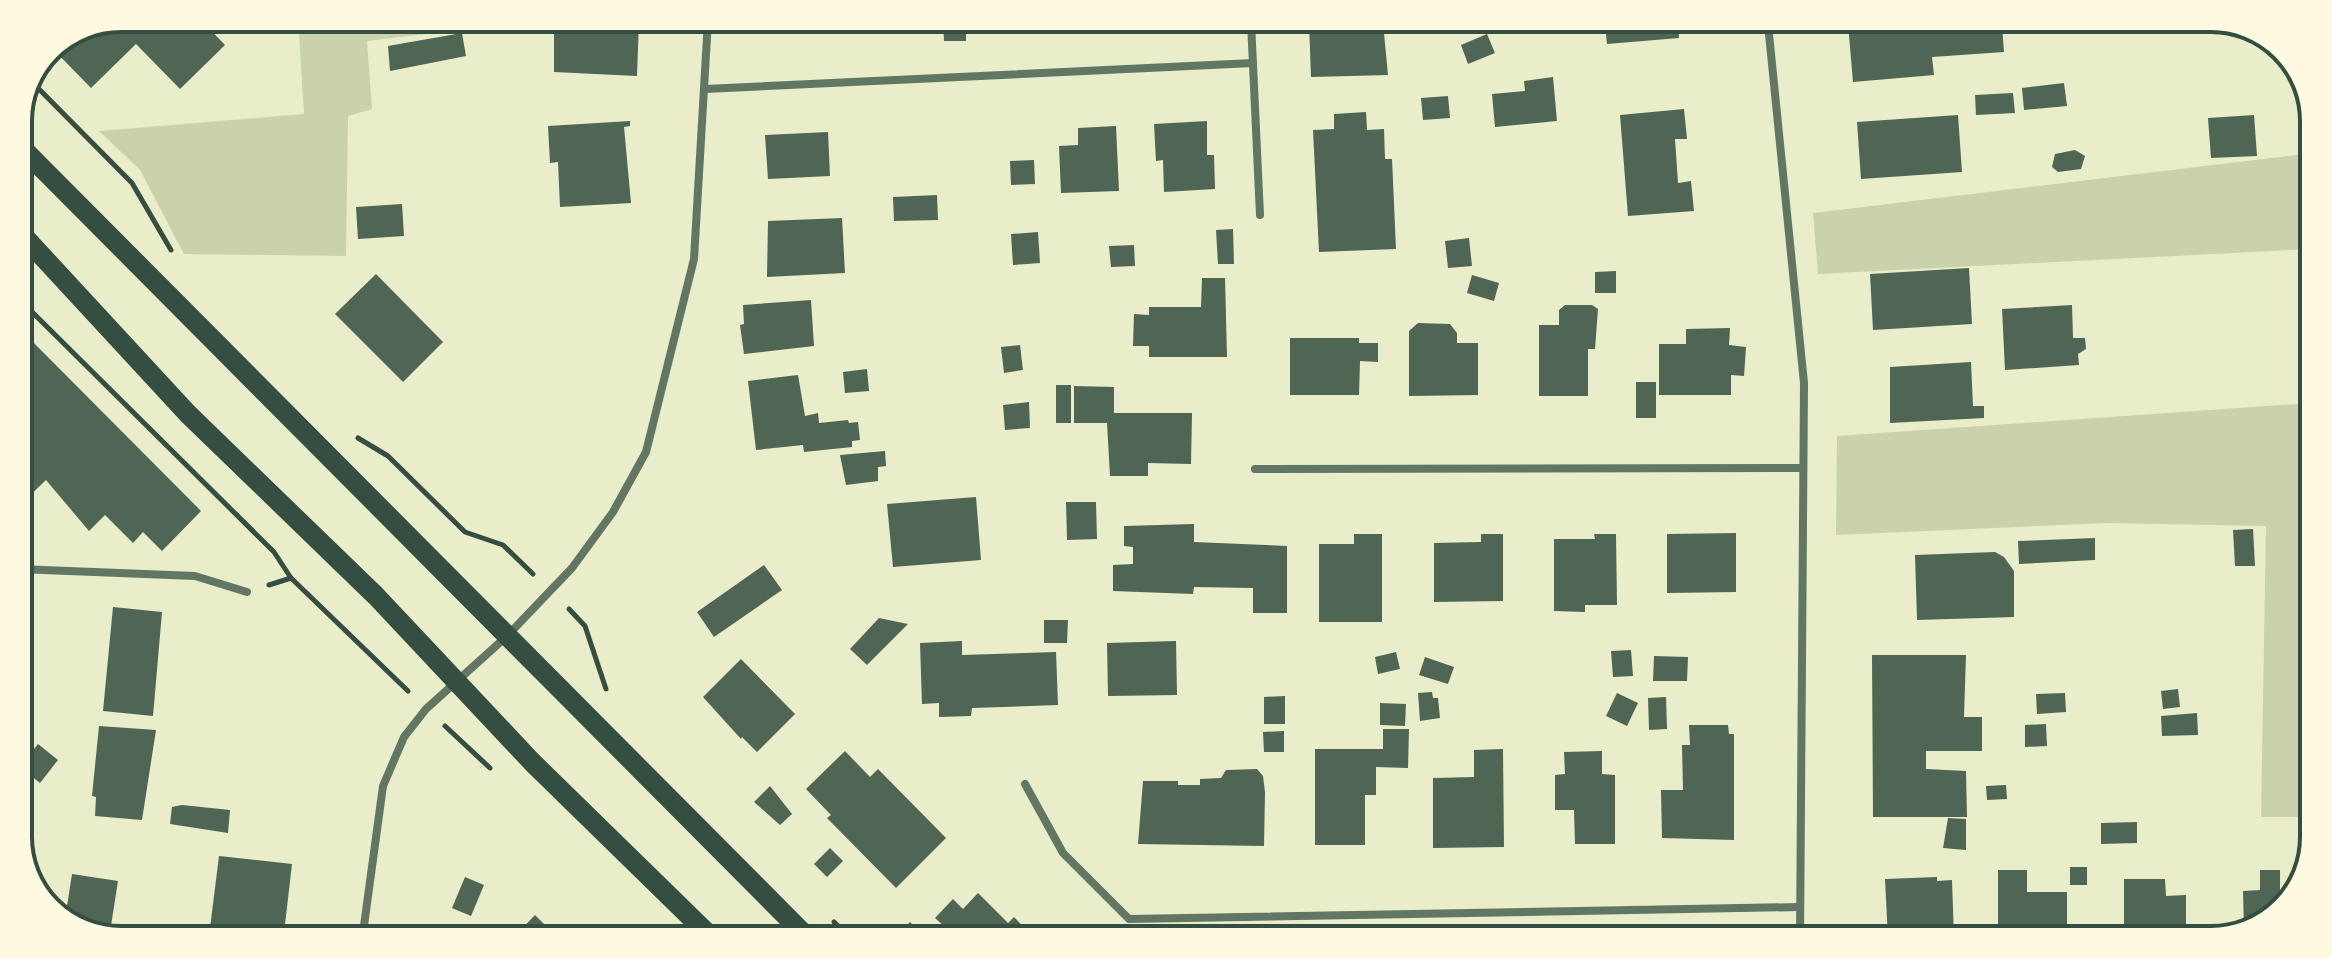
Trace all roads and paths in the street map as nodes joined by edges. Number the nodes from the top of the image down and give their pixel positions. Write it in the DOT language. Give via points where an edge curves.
graph roads {
  1 [pos="707,32"];
  2 [pos="1251,32"];
  3 [pos="1769,32"];
  4 [pos="1253,63"];
  5 [pos="38,89"];
  6 [pos="705,89"];
  7 [pos="32,158"];
  8 [pos="1260,215"];
  9 [pos="32,245"];
  10 [pos="172,252"];
  11 [pos="32,312"];
  12 [pos="355,436"];
  13 [pos="1803,468"];
  14 [pos="1255,469"];
  15 [pos="503,545"];
  16 [pos="32,570"];
  17 [pos="247,592"];
  18 [pos="507,636"];
  19 [pos="366,651"];
  20 [pos="456,684"];
  21 [pos="606,688"];
  22 [pos="582,712"];
  23 [pos="1025,784"];
  24 [pos="1800,907"];
  25 [pos="364,926"];
  26 [pos="700,926"];
  27 [pos="796,926"];
  28 [pos="1800,926"];
  1 -- 6 [label="street"];
  2 -- 4 [label="street"];
  3 -- 13 [label="street" via="1804,383"];
  4 -- 6 [label="street"];
  4 -- 8 [label="street"];
  5 -- 10 [label="path" via="132,183"];
  6 -- 18 [label="street" via="694,259 646,452 593,542"];
  7 -- 18 [label="main road"];
  9 -- 20 [label="main road" via="188,414 376,596"];
  11 -- 19 [label="path"];
  12 -- 15 [label="path" via="388,456 465,532"];
  13 -- 14 [label="street"];
  13 -- 24 [label="street"];
  16 -- 17 [label="street" via="195,576"];
  18 -- 20 [label="street"];
  18 -- 22 [label="main road"];
  20 -- 25 [label="street" via="426,709 392,759 383,786"];
  20 -- 26 [label="main road"];
  21 -- 22 [label="path"];
  22 -- 27 [label="main road"];
  23 -- 24 [label="street" via="1063,853 1129,919"];
  24 -- 28 [label="street"];
}
